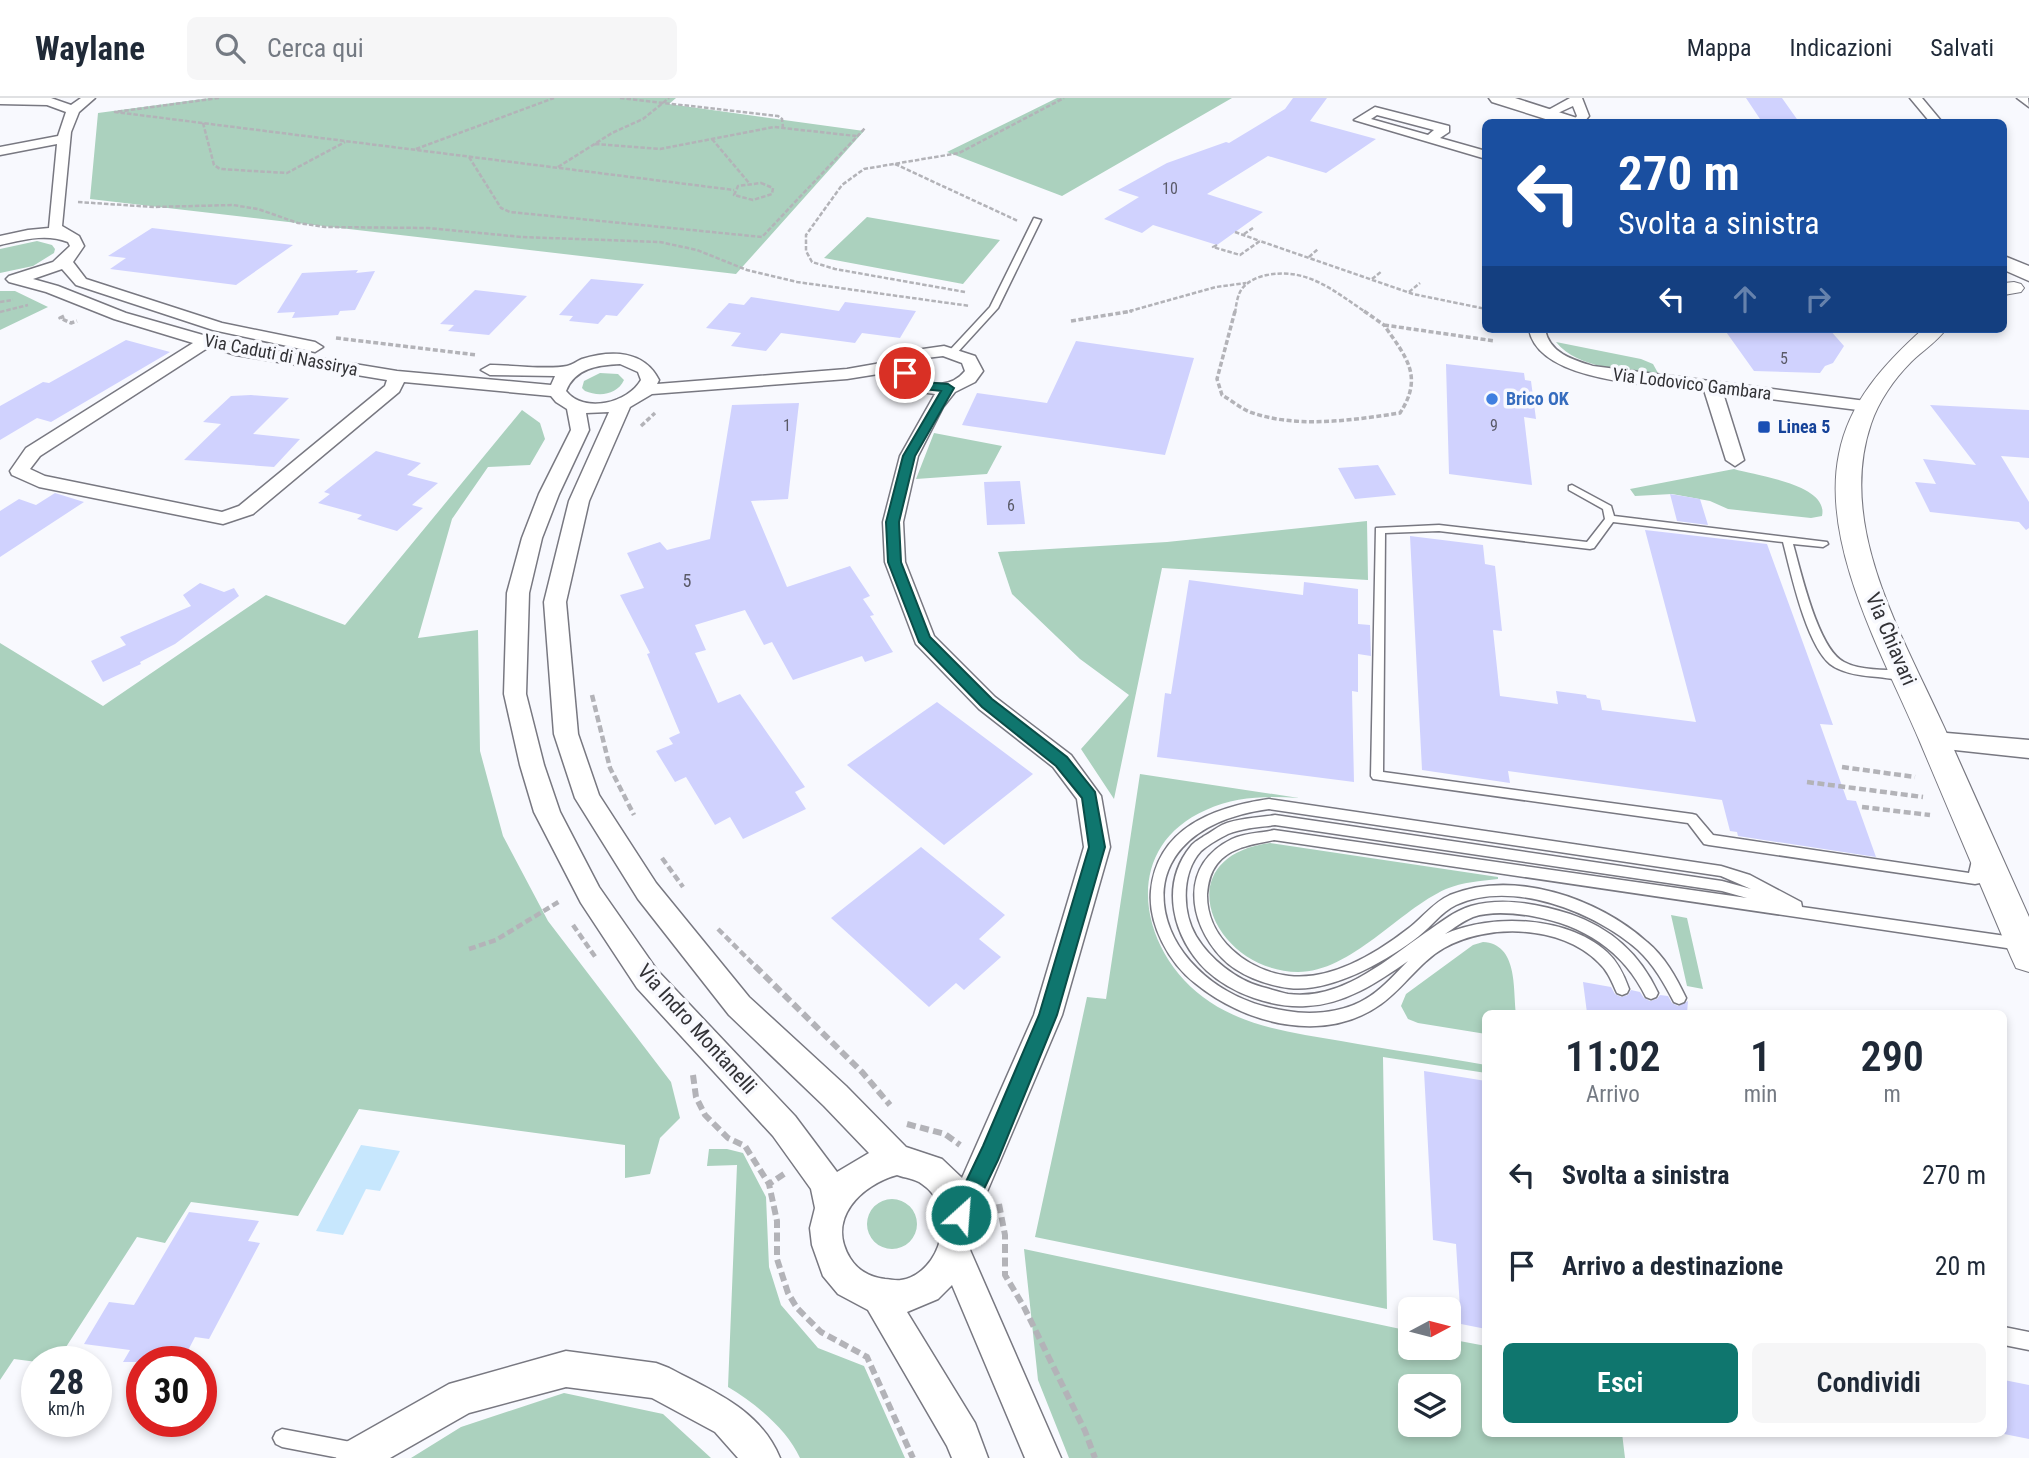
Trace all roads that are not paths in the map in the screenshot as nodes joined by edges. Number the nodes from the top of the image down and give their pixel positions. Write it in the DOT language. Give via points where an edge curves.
graph roads {
  1 [pos="89,98"];
  2 [pos="1498,98"];
  3 [pos="1916,98"];
  4 [pos="2022,98"];
  5 [pos="1577,99"];
  6 [pos="0,100"];
  7 [pos="2029,104"];
  8 [pos="73,110"];
  9 [pos="1546,114"];
  10 [pos="1561,119"];
  11 [pos="1580,119"];
  12 [pos="1934,119"];
  13 [pos="65,139"];
  14 [pos="1430,139"];
  15 [pos="0,151"];
  16 [pos="1482,154"];
  17 [pos="58,209"];
  18 [pos="1035,223"];
  19 [pos="23,235"];
  20 [pos="65,235"];
  21 [pos="0,241"];
  22 [pos="64,261"];
  23 [pos="2007,266"];
  24 [pos="7,280"];
  25 [pos="2021,283"];
  26 [pos="1537,333"];
  27 [pos="1930,333"];
  28 [pos="207,341"];
  29 [pos="953,352"];
  30 [pos="907,370"];
  31 [pos="570,371"];
  32 [pos="397,376"];
  33 [pos="713,381"];
  34 [pos="647,383"];
  35 [pos="1712,387"];
  36 [pos="948,388"];
  37 [pos="566,399"];
  38 [pos="621,404"];
  39 [pos="1866,406"];
  40 [pos="1735,460"];
  41 [pos="1572,488"];
  42 [pos="1610,519"];
  43 [pos="1787,540"];
  44 [pos="1823,544"];
  45 [pos="1907,676"];
  46 [pos="1935,741"];
  47 [pos="2029,750"];
  48 [pos="1980,846"];
  49 [pos="1816,912"];
  50 [pos="2026,951"];
  51 [pos="1622,989"];
  52 [pos="1651,993"];
  53 [pos="1679,998"];
  54 [pos="897,1160"];
  55 [pos="831,1208"];
  56 [pos="961,1215"];
  57 [pos="955,1253"];
  58 [pos="879,1297"];
  59 [pos="2007,1337"];
  60 [pos="2029,1341"];
  61 [pos="282,1438"];
  62 [pos="357,1455"];
  63 [pos="762,1458"];
  64 [pos="970,1458"];
  65 [pos="1043,1458"];
  1 -- 8 [label="street"];
  2 -- 9 [label="main road"];
  3 -- 12 [label="street"];
  4 -- 7 [label="street"];
  5 -- 9 [label="street"];
  5 -- 11 [label="street"];
  6 -- 8 [label="street" via="48,101"];
  8 -- 13 [label="street"];
  9 -- 10 [label="main road"];
  13 -- 15 [label="street"];
  13 -- 17 [label="street"];
  14 -- 14 [label="street" via="1407,133 1360,120 1375,111 1444,130"];
  14 -- 16 [label="street"];
  17 -- 19 [label="street"];
  17 -- 20 [label="street" via="55,227"];
  18 -- 29 [label="lane" via="994,308"];
  19 -- 20 [label="street"];
  19 -- 21 [label="street"];
  20 -- 22 [label="street" via="77,246"];
  22 -- 24 [label="street"];
  22 -- 31 [label="street, Via Caduti di Nassirya" via="81,282 219,327 347,354 506,372"];
  23 -- 25 [label="main road"];
  24 -- 28 [label="street, Via Caduti di Nassirya" via="48,288 120,316"];
  26 -- 35 [label="street, Via Lodovico Gambara" via="1548,351 1578,367"];
  27 -- 39 [label="street, Via Chiavari" via="1893,366"];
  28 -- 32 [label="street, Via Caduti di Nassirya" via="236,350"];
  28 -- 32 [label="street" via="33,452 19,471 39,481 223,518 246,510 393,388"];
  29 -- 30 [label="street" via="922,354"];
  29 -- 36 [label="street" via="970,360 974,371 966,381"];
  30 -- 33 [label="street"];
  30 -- 36 [label="street" via="920,386"];
  31 -- 34 [label="street, Via Caduti di Nassirya" via="595,361 636,362"];
  31 -- 37 [label="street" via="557,384"];
  32 -- 37 [label="street, Via Caduti di Nassirya"];
  33 -- 34 [label="street"];
  33 -- 34 [label="street" via="681,386"];
  34 -- 38 [label="street"];
  35 -- 39 [label="street, Via Lodovico Gambara"];
  35 -- 40 [label="street"];
  36 -- 56 [label="street" via="909,456 893,522 895,562 924,639 987,703 1062,761 1089,796 1097,847 1048,1015"];
  37 -- 38 [label="street, Via Caduti di Nassirya" via="606,408"];
  37 -- 55 [label="street, Via Indro Montanelli" via="580,430 532,538 518,593 515,694 539,789 590,895 647,979 784,1126 825,1182"];
  38 -- 54 [label="street" via="579,501 555,602 566,734 587,798 647,891 739,1006"];
  39 -- 45 [label="street, Via Chiavari" via="1849,463 1852,522 1871,592"];
  41 -- 42 [label="lane" via="1608,508"];
  42 -- 43 [label="lane"];
  42 -- 48 [label="lane" via="1590,546 1439,528 1380,530 1377,776 1692,819 1709,841 1975,879"];
  43 -- 44 [label="lane"];
  43 -- 45 [label="lane" via="1819,640 1833,661"];
  45 -- 46 [label="street, Via Chiavari"];
  46 -- 47 [label="street"];
  46 -- 48 [label="street, Via Chiavari"];
  48 -- 50 [label="street, Via Chiavari"];
  49 -- 50 [label="lane"];
  49 -- 51 [label="lane" via="1785,902 1727,872 1269,804 1237,808 1199,823 1179,840 1160,873 1162,925 1185,964 1222,996 1271,1016 1306,1020 1357,1011 1385,994 1432,949 1493,926 1528,927 1581,942 1610,965"];
  49 -- 52 [label="lane" via="1722,886 1275,820 1244,822 1209,838 1186,862 1179,883 1180,917 1198,951 1231,980 1272,997 1317,1000 1349,991 1460,917 1506,908 1564,918 1603,936 1634,965"];
  49 -- 53 [label="lane" via="1274,835 1248,838 1225,848 1208,865 1199,887 1203,924 1219,948 1243,967 1272,979 1304,983 1334,977 1404,938 1447,903 1470,894 1514,893 1576,905 1617,925 1657,960"];
  54 -- 55 [label="street" via="857,1173"];
  54 -- 56 [label="street" via="923,1166 945,1181"];
  55 -- 58 [label="street" via="829,1252 839,1274 857,1289"];
  56 -- 57 [label="street"];
  57 -- 58 [label="street" via="942,1273 924,1288 902,1297"];
  57 -- 65 [label="street"];
  58 -- 64 [label="street" via="962,1436"];
  59 -- 60 [label="lane"];
  61 -- 62 [label="lane"];
  62 -- 63 [label="street" via="462,1397 566,1369 656,1381 728,1419"];
}
